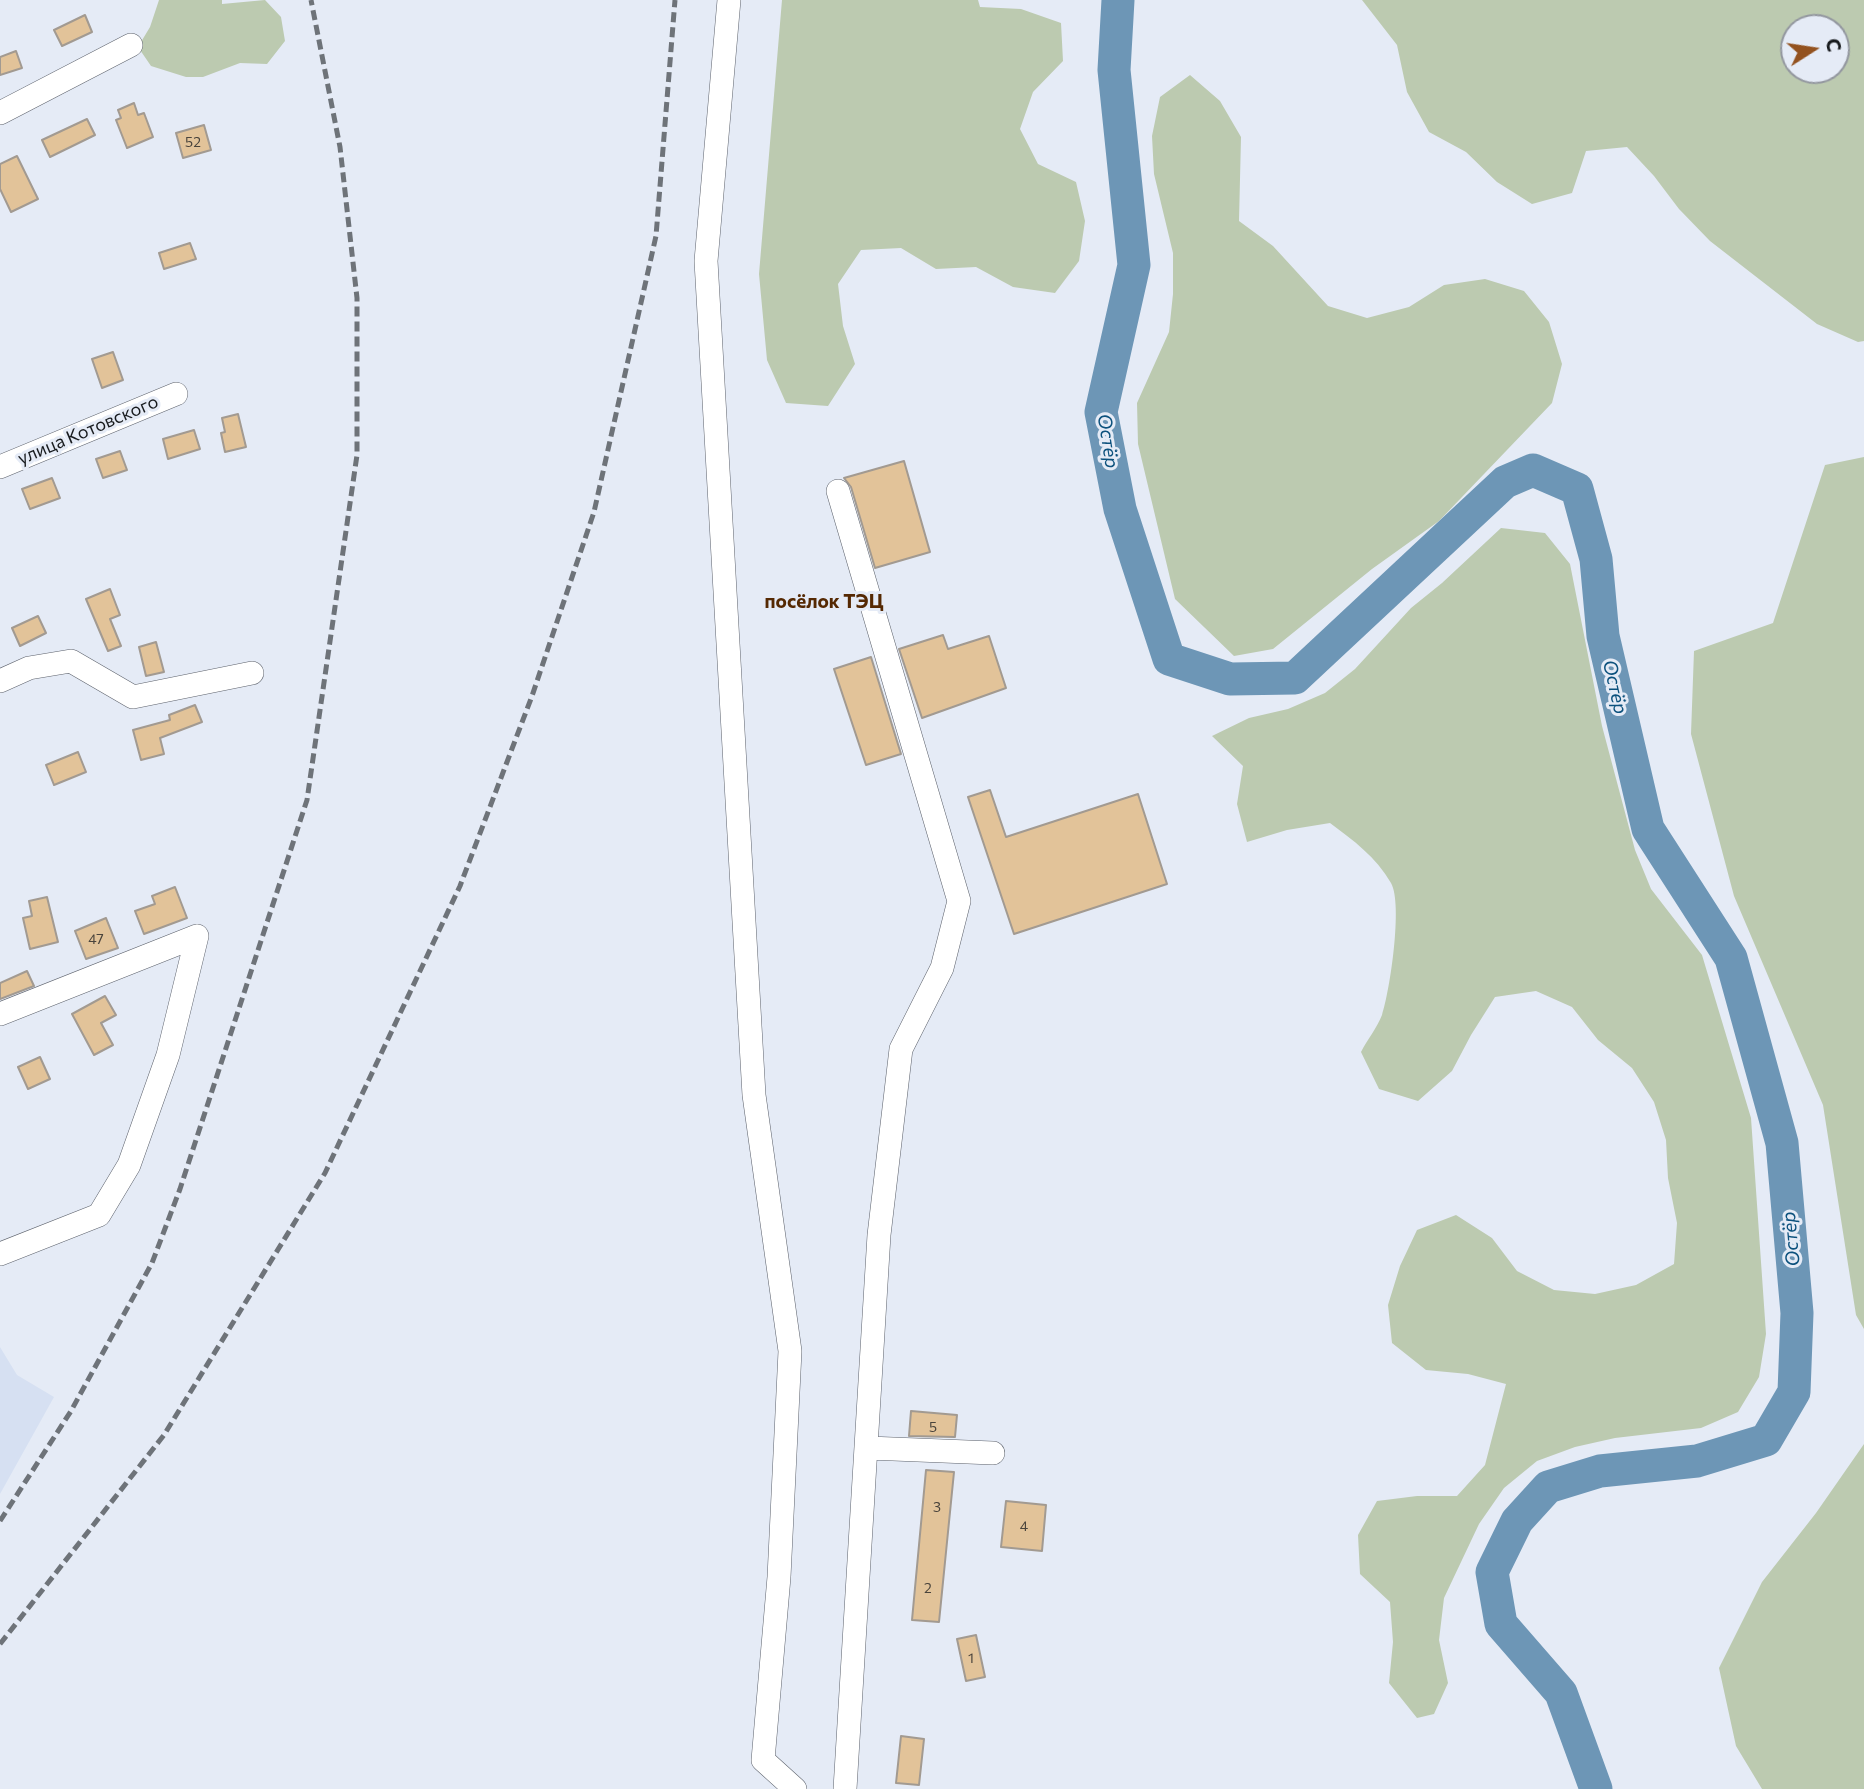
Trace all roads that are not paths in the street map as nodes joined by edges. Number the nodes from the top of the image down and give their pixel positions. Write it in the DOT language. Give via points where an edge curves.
graph roads {
  1 [pos="729,0"];
  2 [pos="131,45"];
  3 [pos="0,113"];
  4 [pos="176,394"];
  5 [pos="0,467"];
  6 [pos="838,491"];
  7 [pos="252,673"];
  8 [pos="0,681"];
  9 [pos="0,1014"];
  10 [pos="0,1254"];
  11 [pos="867,1448"];
  12 [pos="993,1453"];
  13 [pos="795,1789"];
  14 [pos="845,1789"];
  1 -- 13 [label="street" via="706,261 754,1095 790,1350 764,1760"];
  2 -- 3 [label="street"];
  4 -- 5 [label="street, улица Котовского"];
  6 -- 11 [label="street" via="959,901 942,968 901,1049 879,1235"];
  7 -- 8 [label="street" via="133,697 71,661 29,668"];
  9 -- 10 [label="street" via="197,936 168,1055 129,1165 99,1215"];
  11 -- 12 [label="street"];
  11 -- 14 [label="street"];
}
